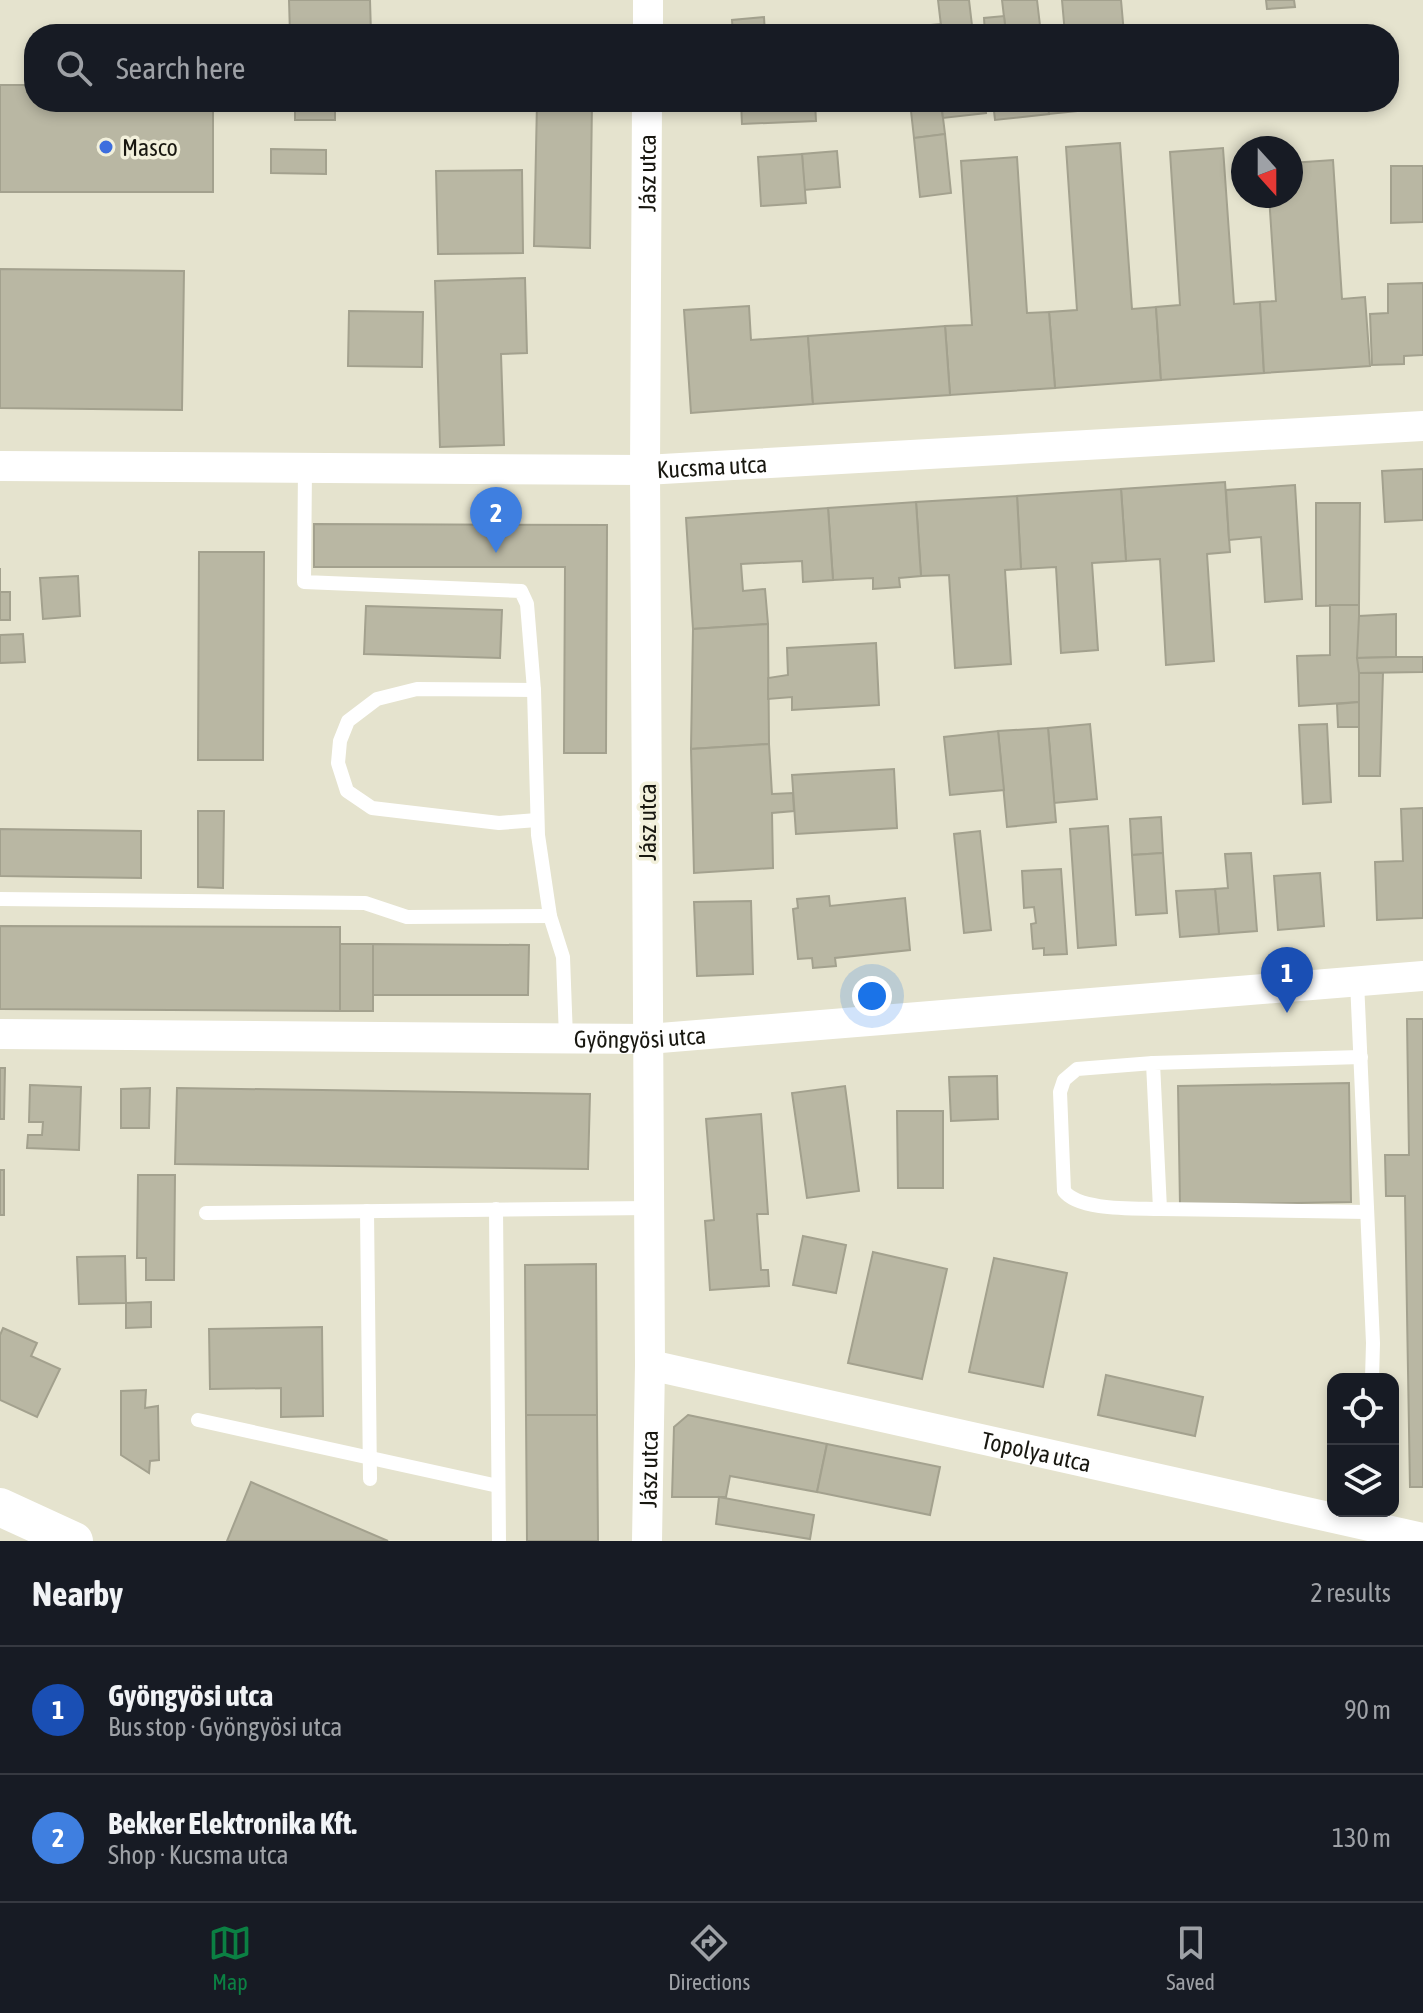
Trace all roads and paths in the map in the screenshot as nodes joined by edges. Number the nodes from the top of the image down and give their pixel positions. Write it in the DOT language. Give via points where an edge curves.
graph roads {
  1 [pos="648,0"];
  2 [pos="648,24"];
  3 [pos="647,112"];
  4 [pos="1423,426"];
  5 [pos="0,466"];
  6 [pos="305,468"];
  7 [pos="645,470"];
  8 [pos="534,690"];
  9 [pos="537,820"];
  10 [pos="0,899"];
  11 [pos="550,916"];
  12 [pos="1423,976"];
  13 [pos="1357,981"];
  14 [pos="0,1034"];
  15 [pos="566,1038"];
  16 [pos="648,1039"];
  17 [pos="1361,1057"];
  18 [pos="1153,1063"];
  19 [pos="649,1208"];
  20 [pos="496,1209"];
  21 [pos="1160,1209"];
  22 [pos="367,1211"];
  23 [pos="1367,1212"];
  24 [pos="206,1213"];
  25 [pos="650,1365"];
  26 [pos="1372,1373"];
  27 [pos="198,1420"];
  28 [pos="370,1458"];
  29 [pos="370,1479"];
  30 [pos="498,1486"];
  31 [pos="0,1507"];
  32 [pos="1368,1518"];
  33 [pos="1423,1538"];
  34 [pos="74,1541"];
  35 [pos="499,1541"];
  36 [pos="647,1541"];
  1 -- 2 [label="street"];
  3 -- 7 [label="street, Jász utca"];
  4 -- 7 [label="street, Kucsma utca"];
  5 -- 6 [label="street, Kucsma utca"];
  6 -- 7 [label="street, Kucsma utca"];
  6 -- 8 [label="lane" via="304,582 521,591 527,604"];
  7 -- 16 [label="street, Jász utca"];
  8 -- 9 [label="lane"];
  8 -- 9 [label="lane" via="417,689 377,699 348,721 338,763 347,791 372,808 499,823"];
  9 -- 11 [label="lane"];
  10 -- 11 [label="lane" via="365,903 407,917"];
  11 -- 15 [label="lane" via="563,957"];
  12 -- 13 [label="street, Gyöngyösi utca"];
  13 -- 16 [label="street, Gyöngyösi utca"];
  13 -- 17 [label="lane"];
  14 -- 15 [label="street, Gyöngyösi utca"];
  15 -- 16 [label="street, Gyöngyösi utca"];
  16 -- 19 [label="street, Jász utca"];
  17 -- 18 [label="lane"];
  17 -- 23 [label="lane"];
  18 -- 21 [label="lane"];
  18 -- 21 [label="lane" via="1077,1069 1064,1080 1064,1191 1083,1204"];
  19 -- 20 [label="lane"];
  19 -- 25 [label="street, Jász utca"];
  20 -- 22 [label="lane"];
  20 -- 30 [label="lane"];
  21 -- 23 [label="lane"];
  22 -- 24 [label="lane"];
  22 -- 28 [label="lane"];
  23 -- 26 [label="lane"];
  25 -- 32 [label="street, Topolya utca"];
  25 -- 36 [label="street, Jász utca"];
  27 -- 28 [label="lane"];
  28 -- 29 [label="lane"];
  28 -- 30 [label="lane"];
  30 -- 35 [label="lane"];
  31 -- 34 [label="street"];
  32 -- 33 [label="street, Topolya utca"];
}
